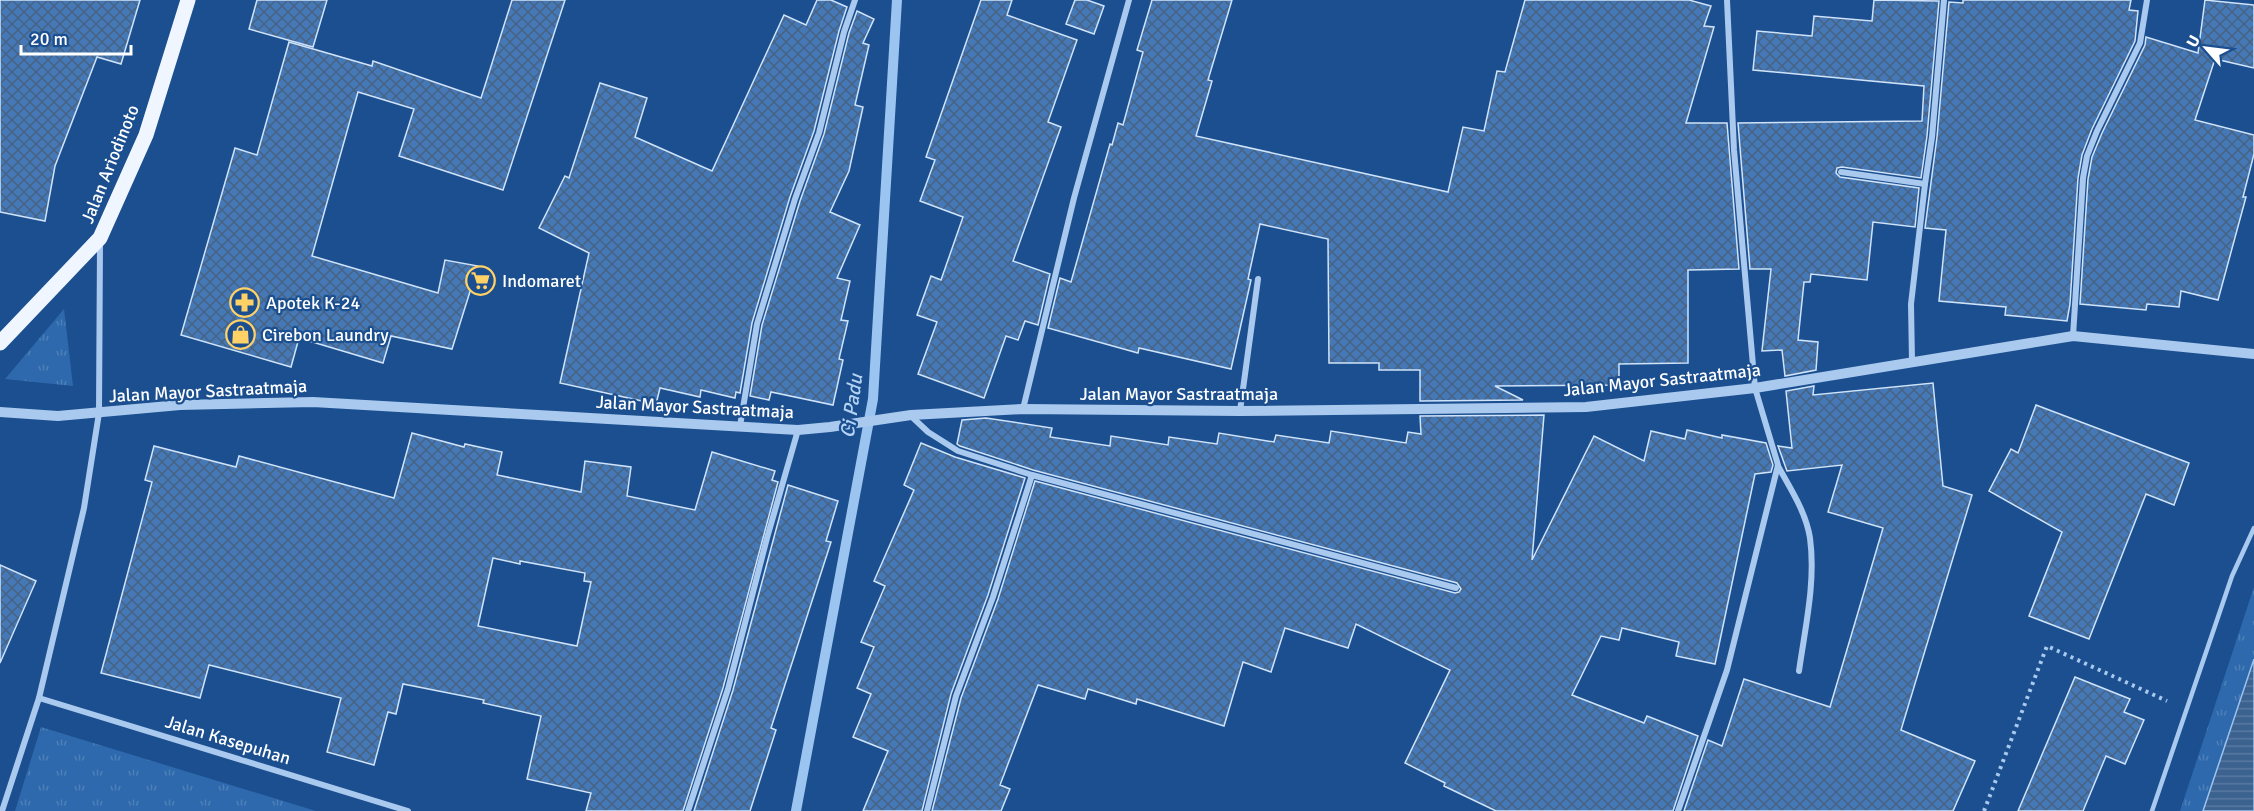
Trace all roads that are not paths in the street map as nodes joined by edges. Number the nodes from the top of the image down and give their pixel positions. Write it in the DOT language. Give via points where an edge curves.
graph roads {
  1 [pos="188,0"];
  2 [pos="855,0"];
  3 [pos="1129,0"];
  4 [pos="1727,0"];
  5 [pos="1944,0"];
  6 [pos="2147,0"];
  7 [pos="1841,172"];
  8 [pos="1925,184"];
  9 [pos="100,238"];
  10 [pos="1258,279"];
  11 [pos="2073,336"];
  12 [pos="0,343"];
  13 [pos="2254,354"];
  14 [pos="1912,361"];
  15 [pos="1755,388"];
  16 [pos="1023,409"];
  17 [pos="1240,411"];
  18 [pos="0,412"];
  19 [pos="99,412"];
  20 [pos="910,415"];
  21 [pos="740,426"];
  22 [pos="798,430"];
  23 [pos="1778,465"];
  24 [pos="1032,476"];
  25 [pos="2254,528"];
  26 [pos="1456,588"];
  27 [pos="1799,671"];
  28 [pos="39,698"];
  29 [pos="2,811"];
  30 [pos="408,811"];
  31 [pos="688,811"];
  32 [pos="927,811"];
  33 [pos="1678,811"];
  34 [pos="2152,811"];
  1 -- 9 [label="main road, Jalan Ariodinoto" via="146,135"];
  2 -- 21 [label="street" via="819,133 757,324"];
  3 -- 16 [label="street" via="1074,198"];
  4 -- 15 [label="street" via="1734,150"];
  5 -- 8 [label="street"];
  6 -- 11 [label="street" via="2140,43 2087,156"];
  7 -- 8 [label="street"];
  8 -- 14 [label="street" via="1911,304"];
  9 -- 12 [label="main road, Jalan Ariodinoto"];
  9 -- 19 [label="street"];
  10 -- 17 [label="street"];
  11 -- 13 [label="street, Jalan Mayor Sastraatmaja"];
  11 -- 14 [label="street, Jalan Mayor Sastraatmaja"];
  14 -- 15 [label="street, Jalan Mayor Sastraatmaja"];
  15 -- 17 [label="street, Jalan Mayor Sastraatmaja" via="1586,407"];
  15 -- 23 [label="street"];
  16 -- 17 [label="street, Jalan Mayor Sastraatmaja"];
  16 -- 20 [label="street, Jalan Mayor Sastraatmaja"];
  18 -- 19 [label="street, Jalan Mayor Sastraatmaja" via="58,416"];
  19 -- 21 [label="street, Jalan Mayor Sastraatmaja" via="180,405 313,402"];
  19 -- 28 [label="street" via="84,508"];
  20 -- 22 [label="street, Jalan Mayor Sastraatmaja"];
  20 -- 24 [label="street" via="958,451"];
  21 -- 22 [label="street, Jalan Mayor Sastraatmaja"];
  22 -- 31 [label="street" via="728,689"];
  23 -- 27 [label="street" via="1802,510 1810,537 1812,587"];
  23 -- 33 [label="street" via="1727,670"];
  24 -- 26 [label="street"];
  24 -- 32 [label="street" via="956,696"];
  25 -- 34 [label="lane" via="2232,576"];
  28 -- 29 [label="street"];
  28 -- 30 [label="street, Jalan Kasepuhan"];
}
